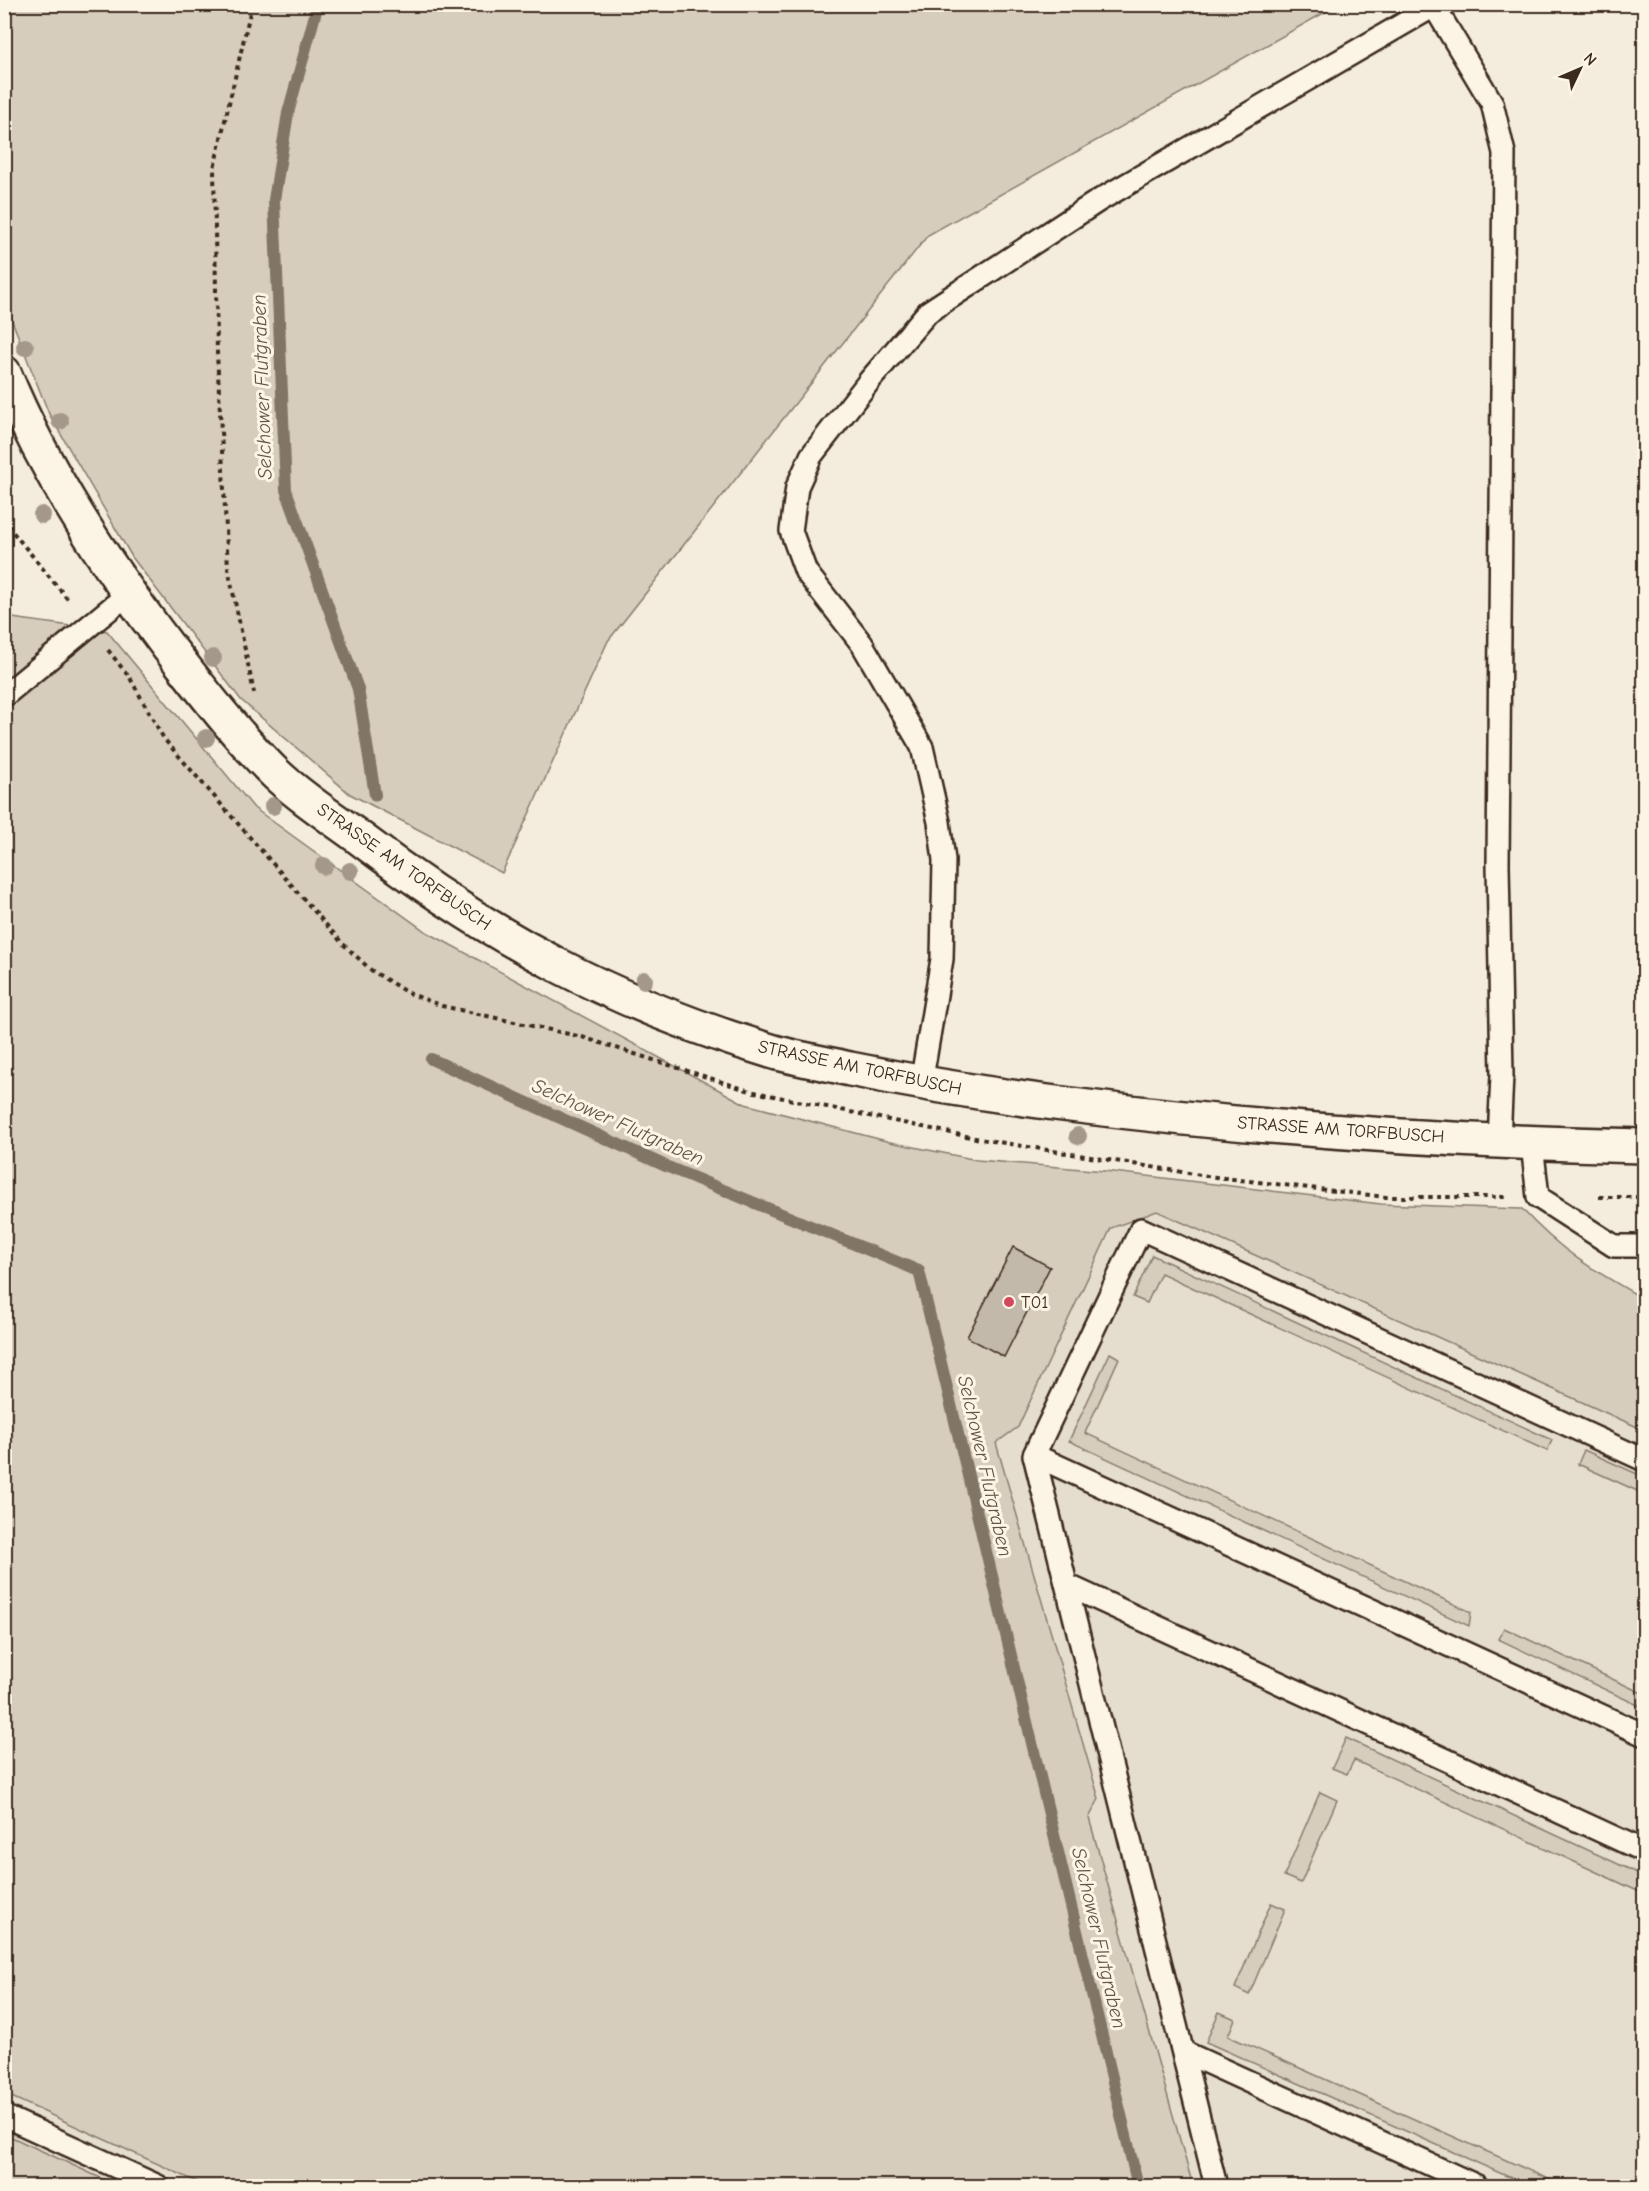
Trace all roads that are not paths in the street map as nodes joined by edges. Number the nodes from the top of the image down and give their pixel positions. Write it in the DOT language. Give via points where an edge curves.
graph roads {
  1 [pos="1435,5"];
  2 [pos="4,372"];
  3 [pos="128,594"];
  4 [pos="4,696"];
  5 [pos="921,1084"];
  6 [pos="1499,1142"];
  7 [pos="1532,1144"];
  8 [pos="1644,1146"];
  9 [pos="1644,1246"];
  10 [pos="1034,1455"];
  11 [pos="1644,1460"];
  12 [pos="1069,1586"];
  13 [pos="1644,1735"];
  14 [pos="1644,1851"];
  15 [pos="1184,2052"];
  16 [pos="4,2116"];
  17 [pos="1216,2186"];
  18 [pos="158,2187"];
  19 [pos="1477,2187"];
  1 -- 5 [label="lane" via="1098,201 928,312 811,456 797,487 791,531 806,572 862,644 922,747 939,822 944,860 942,958"];
  1 -- 6 [label="lane" via="1492,103 1504,153"];
  2 -- 3 [label="street, STRASSE AM TORFBUSCH" via="68,501"];
  3 -- 4 [label="lane"];
  3 -- 5 [label="street, STRASSE AM TORFBUSCH" via="215,708 279,777 484,926 617,996 683,1022 779,1054"];
  5 -- 6 [label="street, STRASSE AM TORFBUSCH" via="1152,1115"];
  6 -- 7 [label="street, STRASSE AM TORFBUSCH"];
  7 -- 8 [label="street, STRASSE AM TORFBUSCH"];
  7 -- 9 [label="lane" via="1538,1197 1614,1246"];
  10 -- 11 [label="lane" via="1141,1229"];
  10 -- 12 [label="lane"];
  10 -- 13 [label="lane"];
  12 -- 14 [label="lane"];
  12 -- 15 [label="lane"];
  15 -- 17 [label="lane"];
  15 -- 19 [label="lane"];
  16 -- 18 [label="lane"];
}
